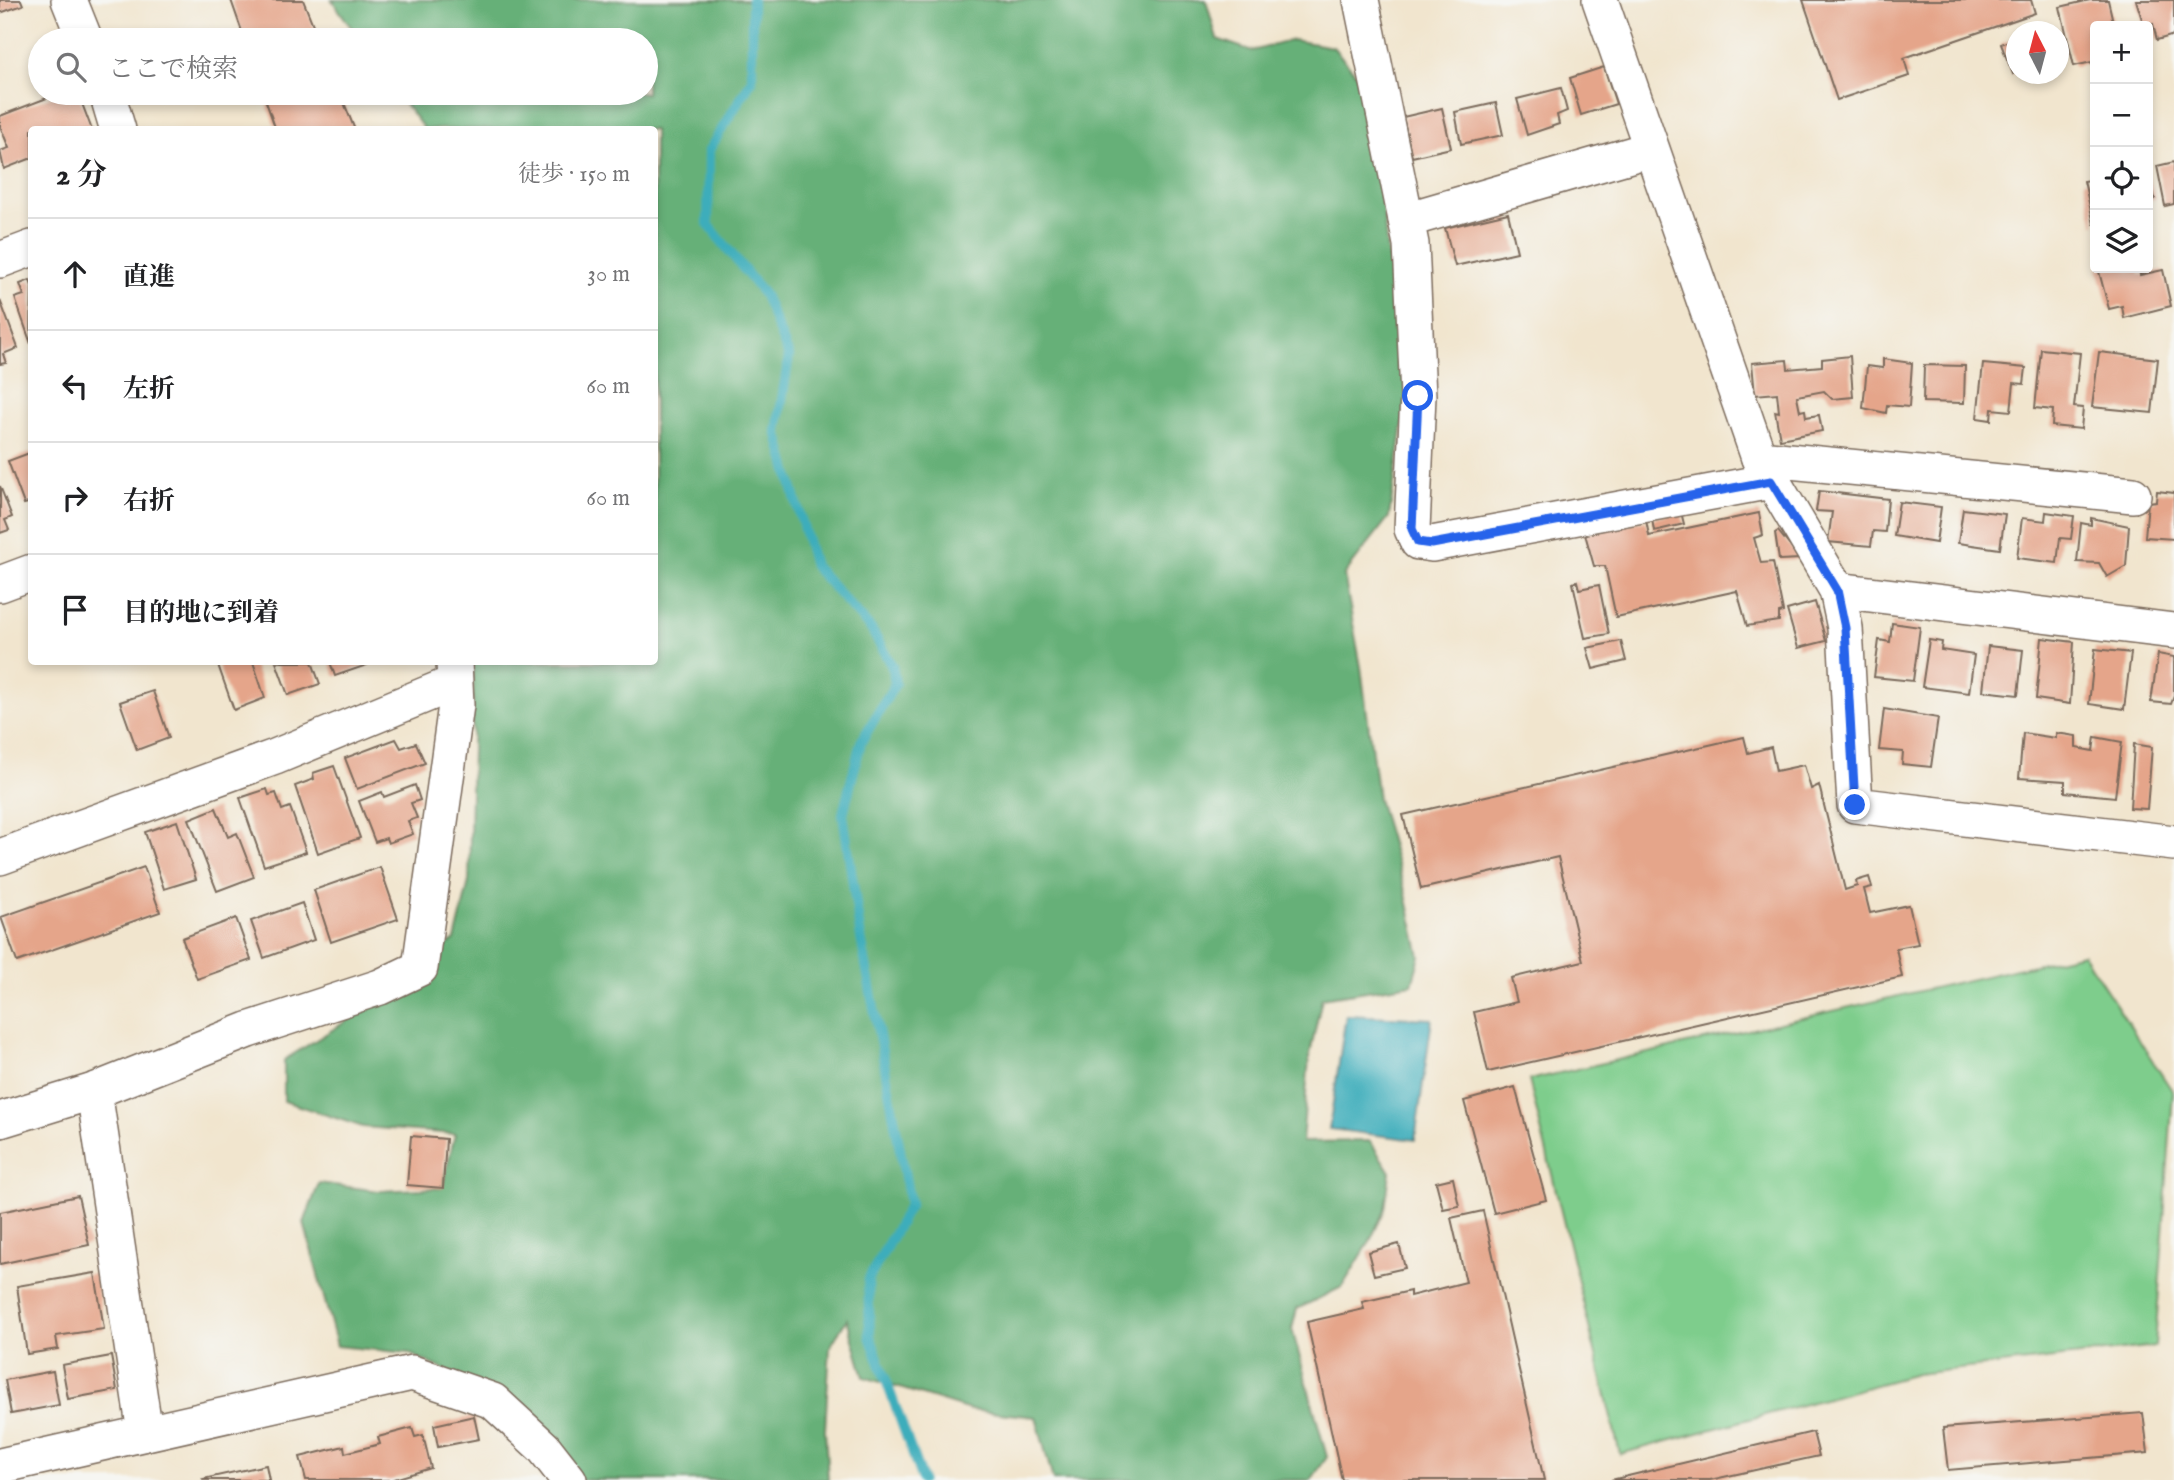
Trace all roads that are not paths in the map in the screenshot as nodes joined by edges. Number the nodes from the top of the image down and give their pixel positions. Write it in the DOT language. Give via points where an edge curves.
graph roads {
  1 [pos="69,0"];
  2 [pos="1361,0"];
  3 [pos="1600,0"];
  4 [pos="80,28"];
  5 [pos="111,105"];
  6 [pos="117,126"];
  7 [pos="1651,149"];
  8 [pos="1406,220"];
  9 [pos="28,250"];
  10 [pos="0,260"];
  11 [pos="1765,470"];
  12 [pos="2133,495"];
  13 [pos="28,574"];
  14 [pos="0,584"];
  15 [pos="1837,590"];
  16 [pos="2174,631"];
  17 [pos="454,673"];
  18 [pos="2174,844"];
  19 [pos="0,857"];
  20 [pos="94,1091"];
  21 [pos="0,1120"];
  22 [pos="145,1433"];
  23 [pos="0,1466"];
  24 [pos="569,1480"];
  1 -- 4 [label="street"];
  2 -- 8 [label="street"];
  3 -- 7 [label="street"];
  5 -- 6 [label="street"];
  7 -- 8 [label="street"];
  7 -- 11 [label="street"];
  8 -- 11 [label="street" via="1412,244 1418,396 1412,529 1418,542 1432,544"];
  9 -- 10 [label="street"];
  11 -- 12 [label="street"];
  11 -- 15 [label="street"];
  13 -- 14 [label="street"];
  15 -- 16 [label="street"];
  15 -- 18 [label="street" via="1845,628 1855,805"];
  17 -- 19 [label="street" via="275,757"];
  17 -- 20 [label="street" via="456,705 420,968 380,988 248,1030"];
  20 -- 21 [label="street"];
  20 -- 22 [label="street"];
  22 -- 23 [label="street"];
  22 -- 24 [label="street" via="412,1373 493,1401 544,1448"];
}
